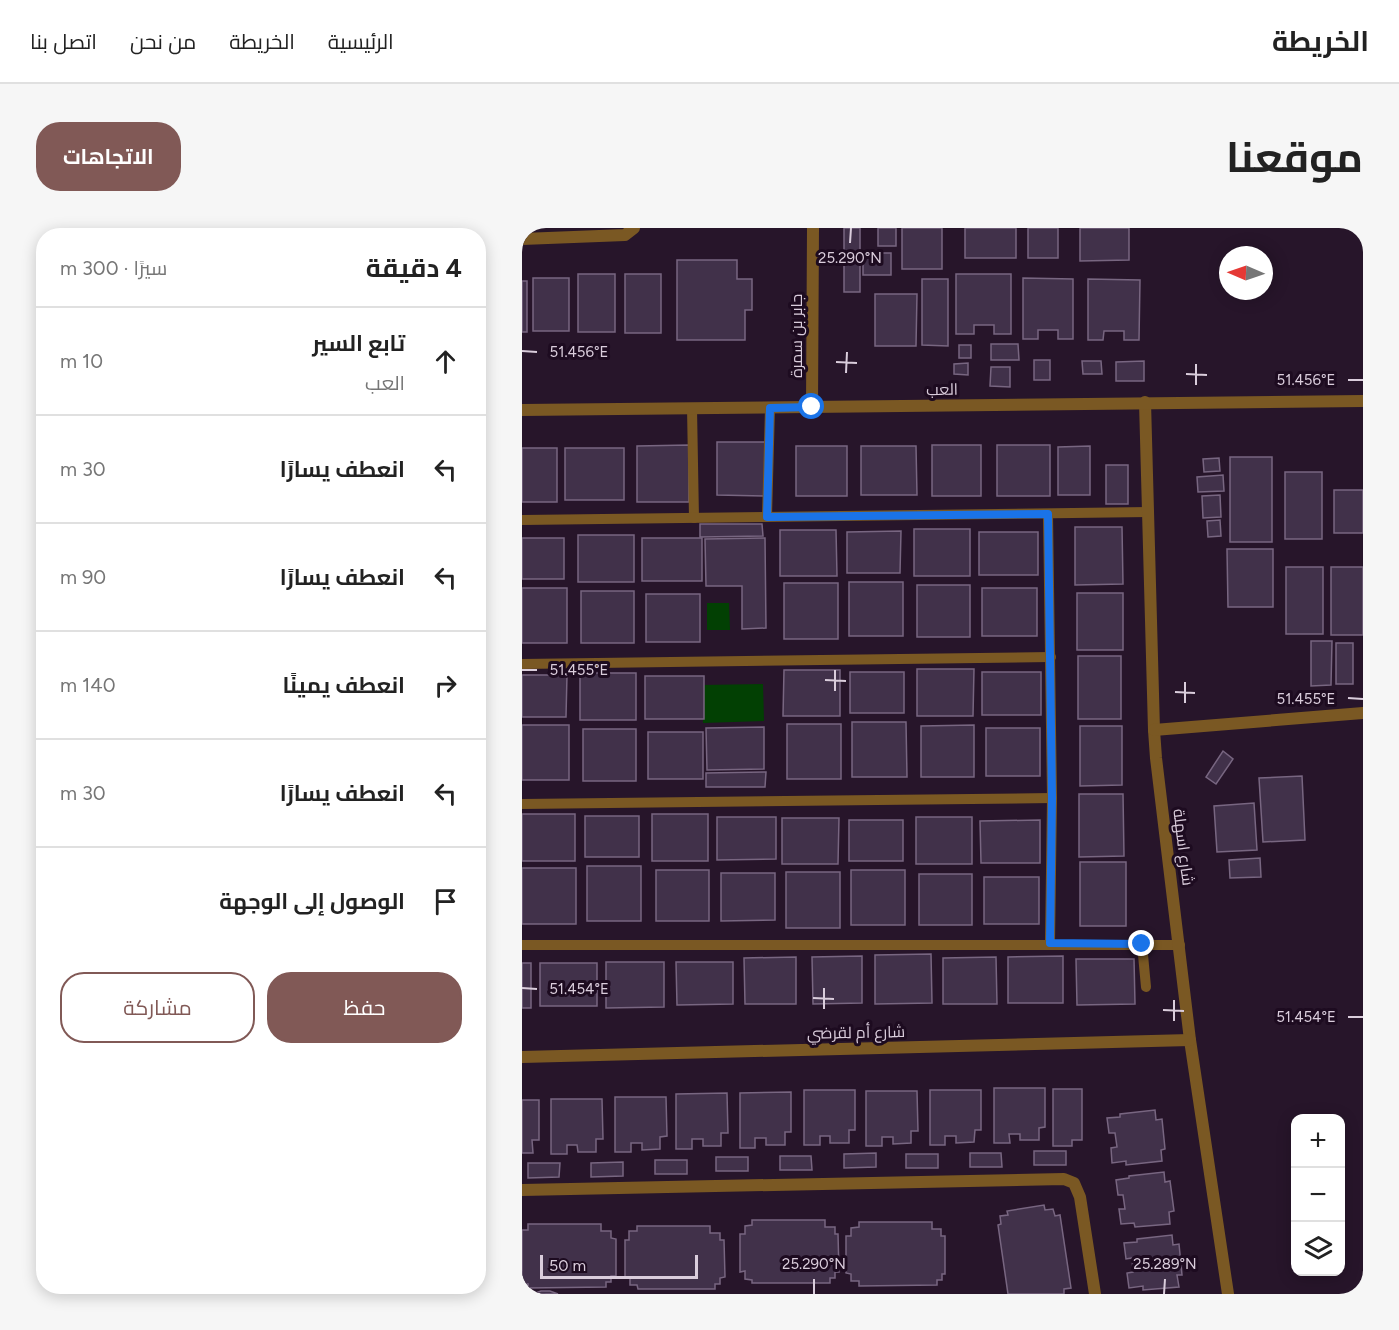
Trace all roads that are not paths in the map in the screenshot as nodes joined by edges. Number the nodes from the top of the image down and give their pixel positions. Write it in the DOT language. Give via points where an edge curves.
graph roads {
  1 [pos="634,228"];
  2 [pos="813,228"];
  3 [pos="522,240"];
  4 [pos="1363,401"];
  5 [pos="1145,402"];
  6 [pos="812,407"];
  7 [pos="692,408"];
  8 [pos="770,408"];
  9 [pos="522,410"];
  10 [pos="1149,512"];
  11 [pos="1048,514"];
  12 [pos="767,517"];
  13 [pos="694,518"];
  14 [pos="522,520"];
  15 [pos="1051,657"];
  16 [pos="522,664"];
  17 [pos="1363,713"];
  18 [pos="1154,730"];
  19 [pos="1052,798"];
  20 [pos="522,804"];
  21 [pos="1050,943"];
  22 [pos="1142,944"];
  23 [pos="522,945"];
  24 [pos="1180,945"];
  25 [pos="1146,987"];
  26 [pos="1190,1040"];
  27 [pos="522,1057"];
  28 [pos="522,1190"];
  29 [pos="1095,1294"];
  30 [pos="1228,1294"];
  1 -- 3 [label="street" via="625,235"];
  2 -- 6 [label="street, جابر بن سمرة"];
  4 -- 5 [label="street, العب"];
  5 -- 6 [label="street, العب"];
  5 -- 10 [label="street, شارع اسهلة"];
  6 -- 8 [label="street, العب"];
  7 -- 8 [label="street, العب"];
  7 -- 9 [label="street, العب"];
  7 -- 13 [label="lane"];
  8 -- 12 [label="lane"];
  10 -- 11 [label="lane"];
  10 -- 18 [label="street, شارع اسهلة"];
  11 -- 12 [label="lane"];
  11 -- 15 [label="lane"];
  12 -- 13 [label="lane"];
  13 -- 14 [label="lane"];
  15 -- 16 [label="lane"];
  15 -- 19 [label="lane"];
  17 -- 18 [label="street"];
  18 -- 24 [label="street, شارع اسهلة"];
  19 -- 20 [label="lane"];
  19 -- 21 [label="lane"];
  21 -- 22 [label="lane"];
  21 -- 23 [label="lane"];
  22 -- 24 [label="lane"];
  22 -- 25 [label="lane"];
  24 -- 26 [label="street, شارع اسهلة"];
  26 -- 27 [label="street, شارع أم لقرضي"];
  26 -- 30 [label="street, شارع اسهلة"];
  28 -- 29 [label="street" via="1064,1179 1074,1183 1080,1197"];
}
